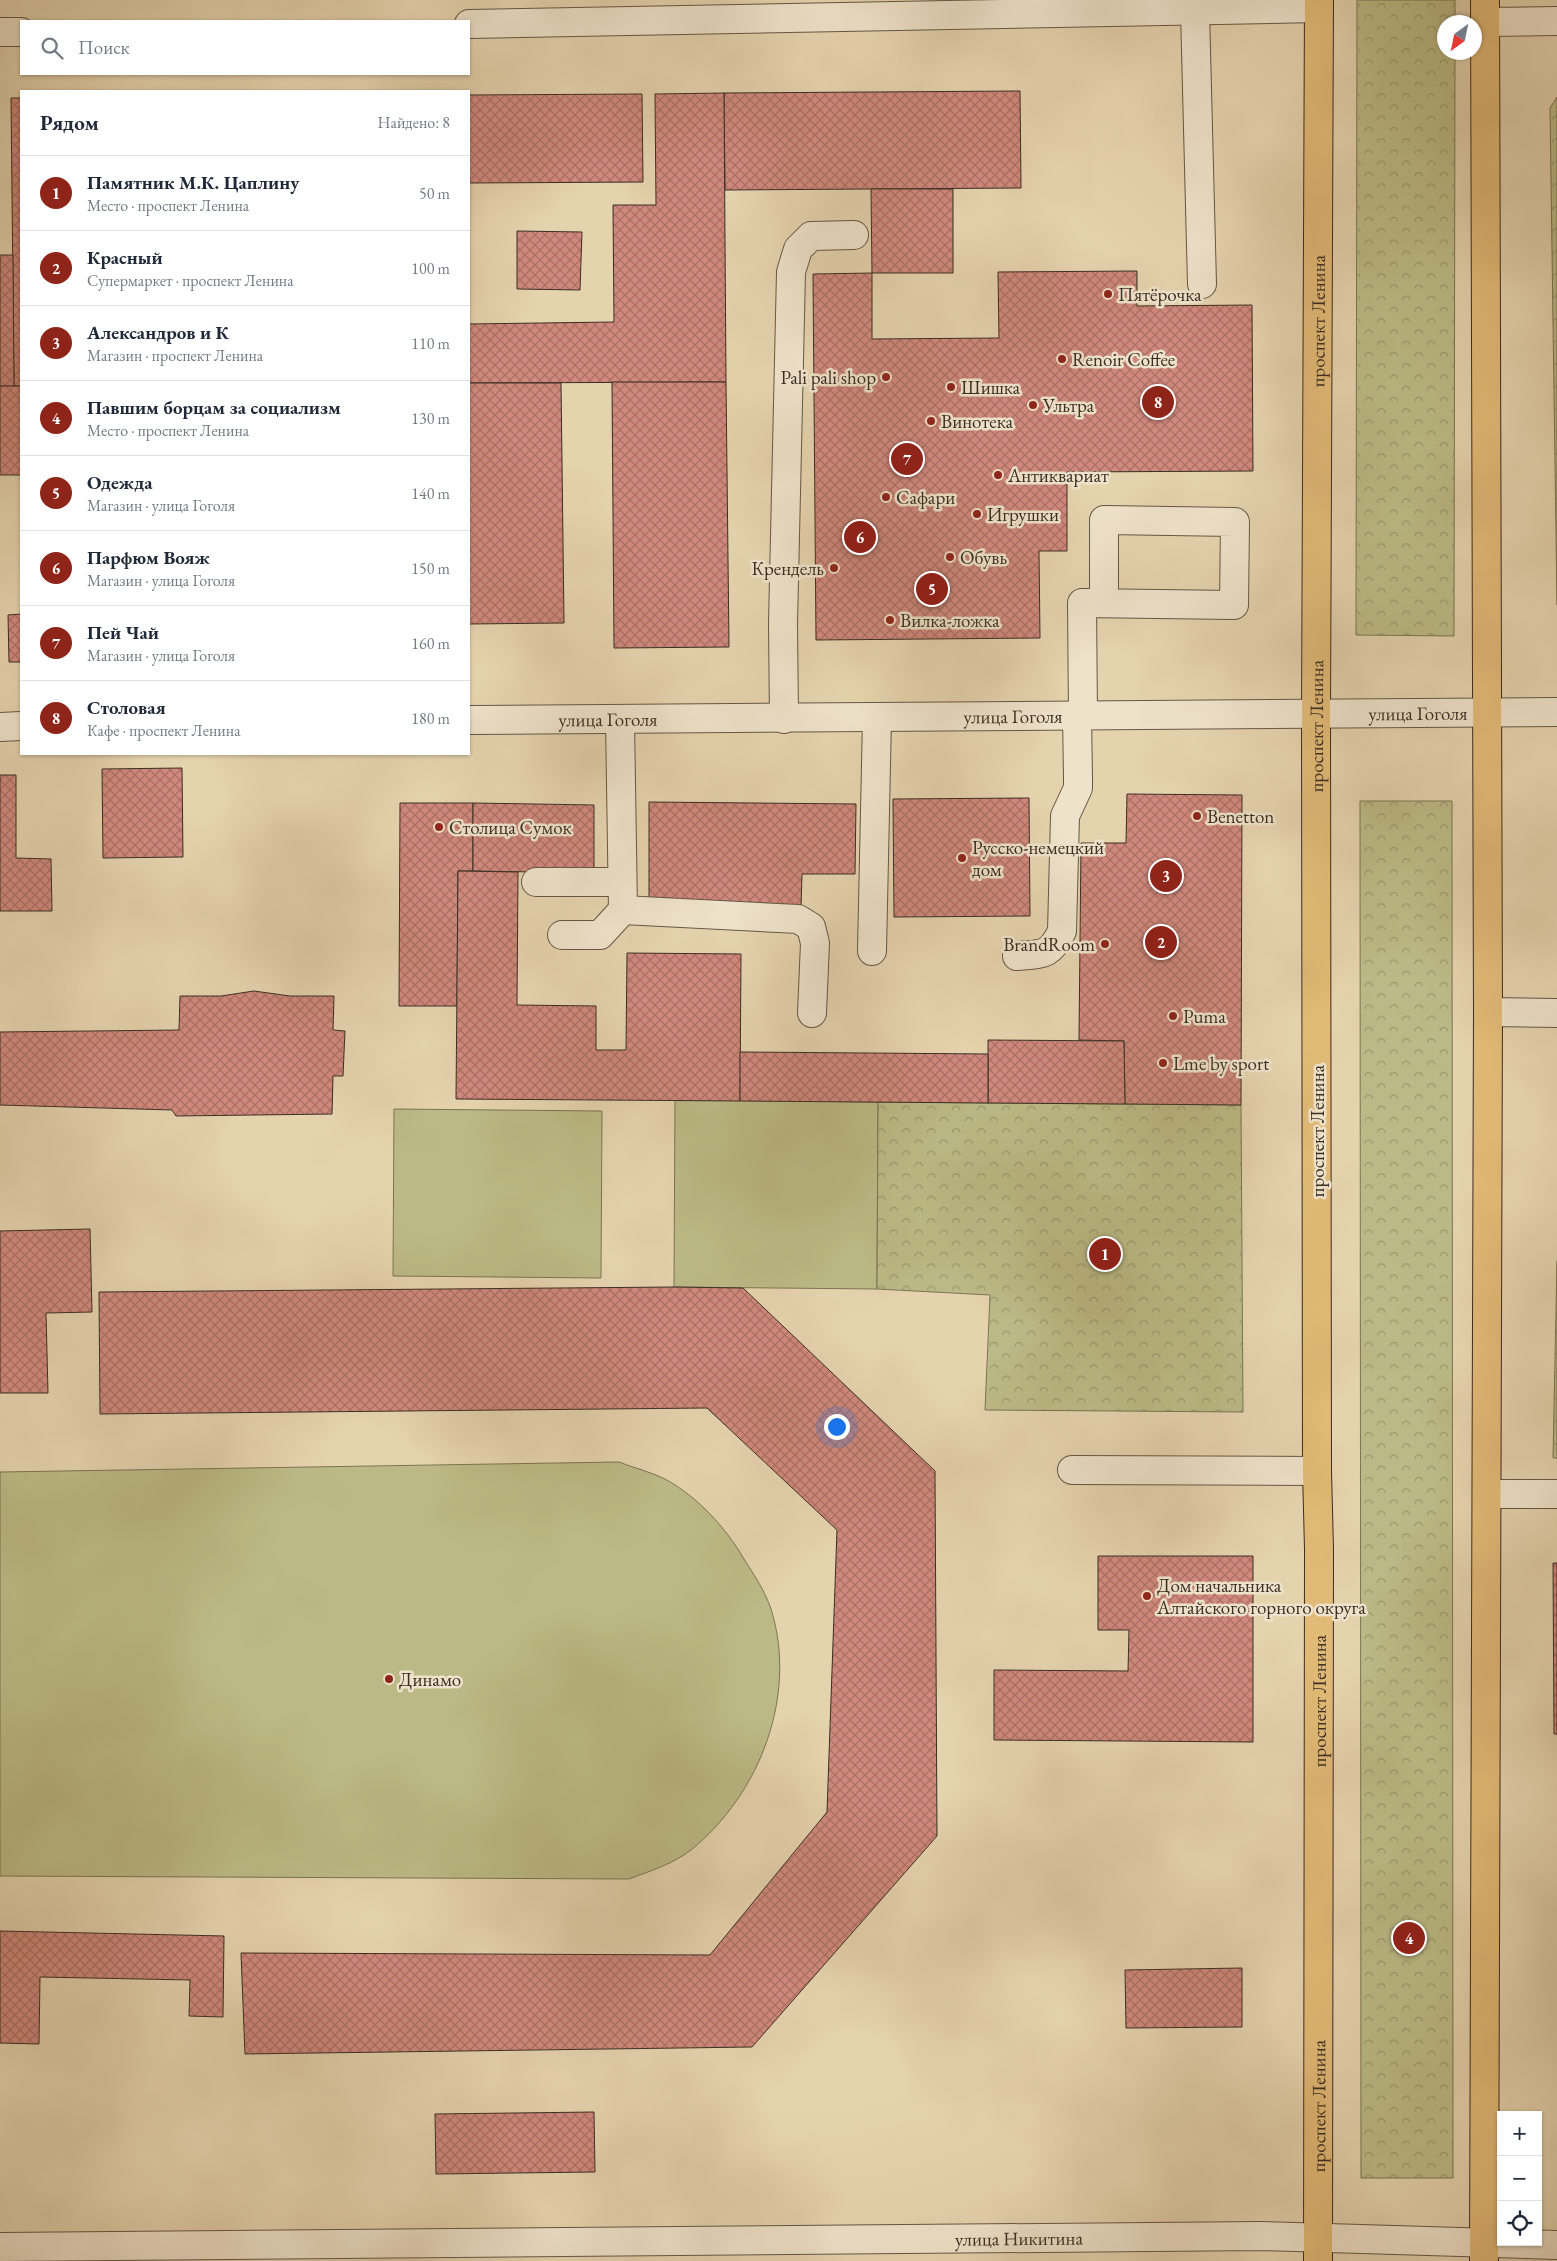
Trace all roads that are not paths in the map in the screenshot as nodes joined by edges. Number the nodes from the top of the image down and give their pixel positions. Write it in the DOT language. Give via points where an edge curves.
graph roads {
  1 [pos="1319,4"];
  2 [pos="1195,11"];
  3 [pos="1485,11"];
  4 [pos="1557,21"];
  5 [pos="470,24"];
  6 [pos="0,32"];
  7 [pos="20,32"];
  8 [pos="854,235"];
  9 [pos="1202,284"];
  10 [pos="1104,603"];
  11 [pos="1486,712"];
  12 [pos="1557,712"];
  13 [pos="1316,714"];
  14 [pos="1080,716"];
  15 [pos="877,718"];
  16 [pos="784,719"];
  17 [pos="470,720"];
  18 [pos="620,720"];
  19 [pos="20,726"];
  20 [pos="0,727"];
  21 [pos="536,882"];
  22 [pos="622,882"];
  23 [pos="623,910"];
  24 [pos="562,935"];
  25 [pos="872,951"];
  26 [pos="1017,956"];
  27 [pos="1488,1012"];
  28 [pos="812,1013"];
  29 [pos="1557,1013"];
  30 [pos="1072,1470"];
  31 [pos="1317,1471"];
  32 [pos="1488,1494"];
  33 [pos="1557,1494"];
  34 [pos="1557,2245"];
  35 [pos="0,2247"];
  36 [pos="1318,2249"];
  37 [pos="1484,2252"];
  1 -- 2 [label="street"];
  1 -- 13 [label="main road, проспект Ленина"];
  2 -- 5 [label="street"];
  2 -- 9 [label="street"];
  3 -- 4 [label="street"];
  3 -- 11 [label="main road"];
  6 -- 7 [label="street"];
  8 -- 16 [label="street" via="811,236 798,249 791,272 783,615"];
  10 -- 10 [label="street" via="1234,604 1234,522 1104,520"];
  10 -- 14 [label="street" via="1082,603"];
  11 -- 12 [label="street, улица Гоголя"];
  11 -- 13 [label="street, улица Гоголя"];
  11 -- 27 [label="main road"];
  13 -- 14 [label="street, улица Гоголя"];
  13 -- 31 [label="main road, проспект Ленина"];
  14 -- 15 [label="street, улица Гоголя"];
  14 -- 26 [label="street" via="1078,788 1065,816 1062,932 1054,948 1041,954"];
  15 -- 16 [label="street, улица Гоголя"];
  15 -- 25 [label="street"];
  16 -- 18 [label="street, улица Гоголя"];
  17 -- 18 [label="street, улица Гоголя"];
  18 -- 22 [label="street"];
  19 -- 20 [label="street"];
  21 -- 22 [label="street"];
  22 -- 23 [label="street"];
  23 -- 24 [label="street" via="600,935"];
  23 -- 28 [label="street" via="798,919 811,927 815,943"];
  27 -- 29 [label="street"];
  27 -- 32 [label="main road"];
  30 -- 31 [label="street"];
  31 -- 36 [label="main road, проспект Ленина"];
  32 -- 33 [label="street"];
  32 -- 37 [label="main road"];
  34 -- 37 [label="street, улица Никитина"];
  35 -- 36 [label="street, улица Никитина"];
  36 -- 37 [label="street, улица Никитина"];
}
